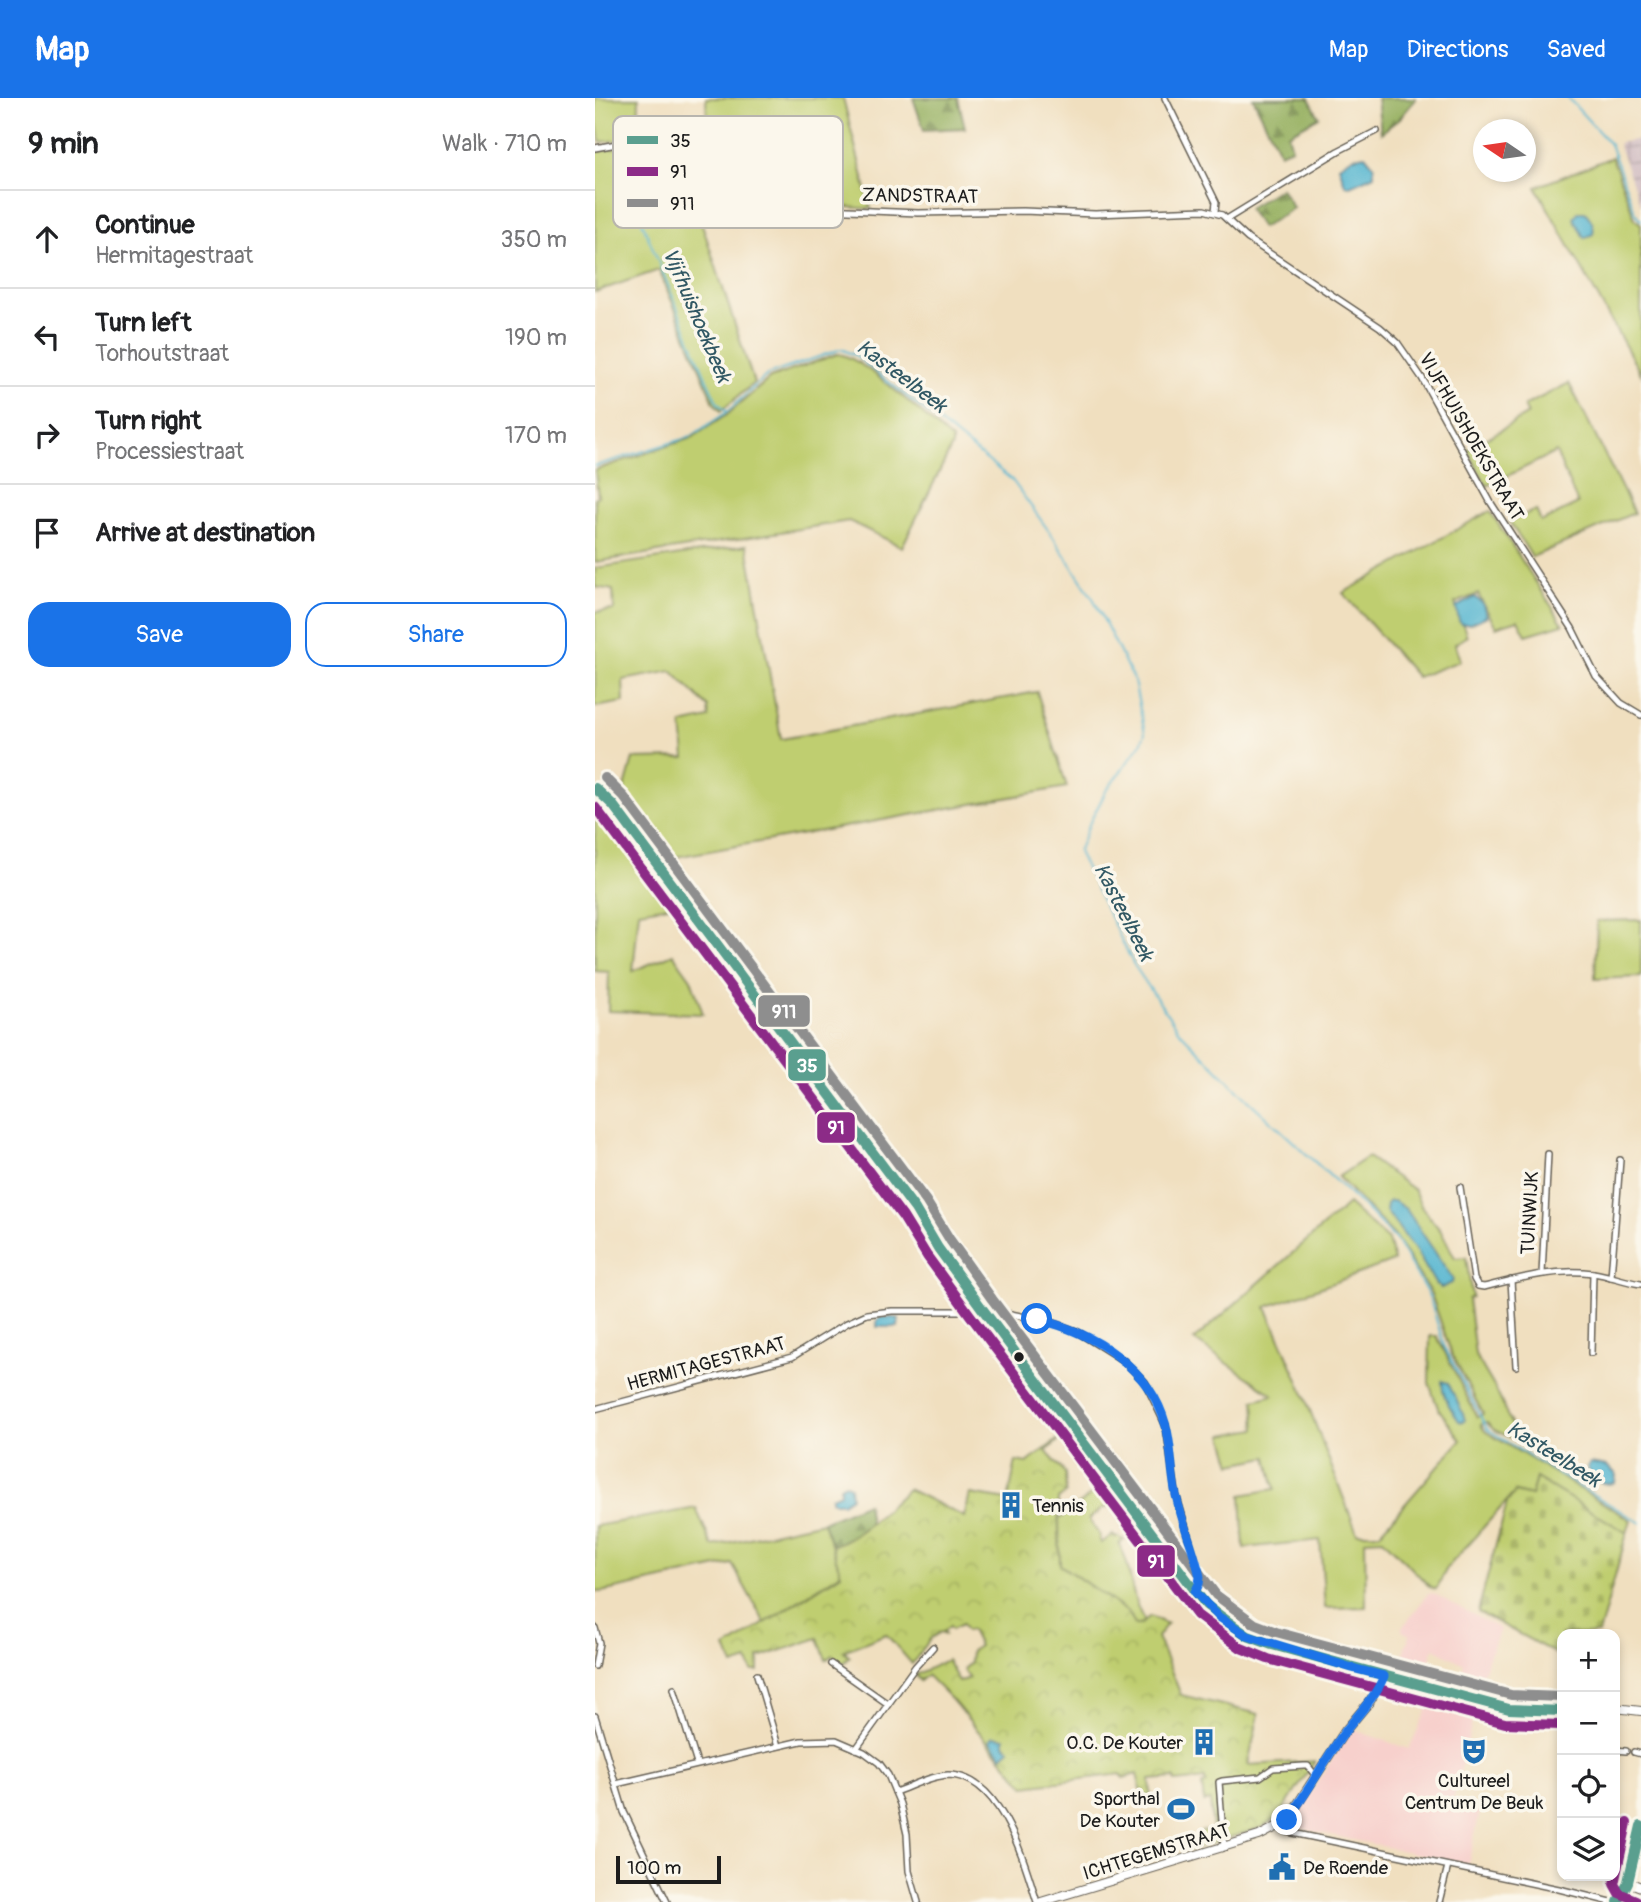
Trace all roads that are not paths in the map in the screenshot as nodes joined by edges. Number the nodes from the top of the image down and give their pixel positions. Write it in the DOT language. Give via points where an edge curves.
graph roads {
  1 [pos="1164,98"];
  2 [pos="1377,131"];
  3 [pos="613,145"];
  4 [pos="595,148"];
  5 [pos="843,210"];
  6 [pos="1215,211"];
  7 [pos="1227,219"];
  8 [pos="1641,715"];
  9 [pos="595,788"];
  10 [pos="1548,1154"];
  11 [pos="1621,1160"];
  12 [pos="1460,1187"];
  13 [pos="1593,1273"];
  14 [pos="1542,1274"];
  15 [pos="1611,1277"];
  16 [pos="1511,1280"];
  17 [pos="1641,1284"];
  18 [pos="981,1307"];
  19 [pos="989,1317"];
  20 [pos="1591,1353"];
  21 [pos="1516,1366"];
  22 [pos="595,1409"];
  23 [pos="1195,1592"];
  24 [pos="595,1628"];
  25 [pos="933,1647"];
  26 [pos="831,1664"];
  27 [pos="595,1666"];
  28 [pos="757,1675"];
  29 [pos="1384,1676"];
  30 [pos="674,1689"];
  31 [pos="888,1704"];
  32 [pos="1620,1709"];
  33 [pos="1557,1711"];
  34 [pos="1641,1711"];
  35 [pos="595,1716"];
  36 [pos="778,1745"];
  37 [pos="856,1749"];
  38 [pos="1620,1750"];
  39 [pos="1626,1751"];
  40 [pos="697,1764"];
  41 [pos="1315,1775"];
  42 [pos="616,1784"];
  43 [pos="895,1792"];
  44 [pos="1641,1826"];
  45 [pos="1280,1827"];
  46 [pos="1224,1847"];
  47 [pos="1448,1867"];
  48 [pos="1628,1882"];
  49 [pos="1641,1887"];
  50 [pos="667,1902"];
  51 [pos="918,1902"];
  52 [pos="1039,1902"];
  53 [pos="1439,1902"];
  54 [pos="1611,1902"];
  55 [pos="1618,1902"];
  1 -- 6 [label="street" via="1216,202"];
  2 -- 7 [label="street"];
  3 -- 4 [label="street, ZANDSTRAAT"];
  5 -- 6 [label="street, ZANDSTRAAT"];
  6 -- 7 [label="street, VIJFHUISHOEKSTRAAT"];
  7 -- 8 [label="street, VIJFHUISHOEKSTRAAT" via="1248,239 1380,327 1401,347 1596,676"];
  9 -- 18 [label="street" via="613,805 870,1148"];
  10 -- 14 [label="street, TUINWIJK"];
  11 -- 15 [label="street"];
  12 -- 16 [label="street, TUINWIJK" via="1475,1283 1484,1287"];
  13 -- 14 [label="street, TUINWIJK"];
  13 -- 15 [label="street, TUINWIJK"];
  13 -- 20 [label="street"];
  14 -- 16 [label="street, TUINWIJK"];
  15 -- 17 [label="street, TUINWIJK"];
  16 -- 21 [label="street, TUINWIJK"];
  18 -- 19 [label="street"];
  18 -- 22 [label="street, HERMITAGESTRAAT" via="977,1311 867,1314 783,1360"];
  19 -- 23 [label="street"];
  19 -- 23 [label="street" via="1006,1313 1064,1326 1140,1375 1166,1426 1175,1494 1200,1577"];
  23 -- 29 [label="street" via="1219,1617 1248,1636"];
  24 -- 27 [label="street" via="599,1643"];
  25 -- 31 [label="street"];
  26 -- 31 [label="street"];
  28 -- 36 [label="street"];
  29 -- 33 [label="street" via="1509,1709"];
  29 -- 41 [label="street"];
  30 -- 40 [label="street"];
  31 -- 37 [label="street"];
  32 -- 34 [label="street"];
  35 -- 42 [label="street"];
  36 -- 37 [label="street" via="836,1740"];
  36 -- 40 [label="street"];
  37 -- 43 [label="street" via="879,1763"];
  38 -- 39 [label="street"];
  40 -- 42 [label="street"];
  41 -- 45 [label="street"];
  41 -- 46 [label="street" via="1308,1766 1273,1768 1259,1777 1219,1782"];
  42 -- 50 [label="street" via="624,1812"];
  43 -- 51 [label="street"];
  43 -- 52 [label="street" via="947,1775 973,1782 1007,1824"];
  44 -- 48 [label="street"];
  45 -- 46 [label="street, ICHTEGEMSTRAAT"];
  45 -- 47 [label="street"];
  46 -- 52 [label="street, ICHTEGEMSTRAAT"];
  47 -- 53 [label="street"];
  47 -- 54 [label="street"];
  48 -- 49 [label="street"];
  48 -- 55 [label="street"];
}
